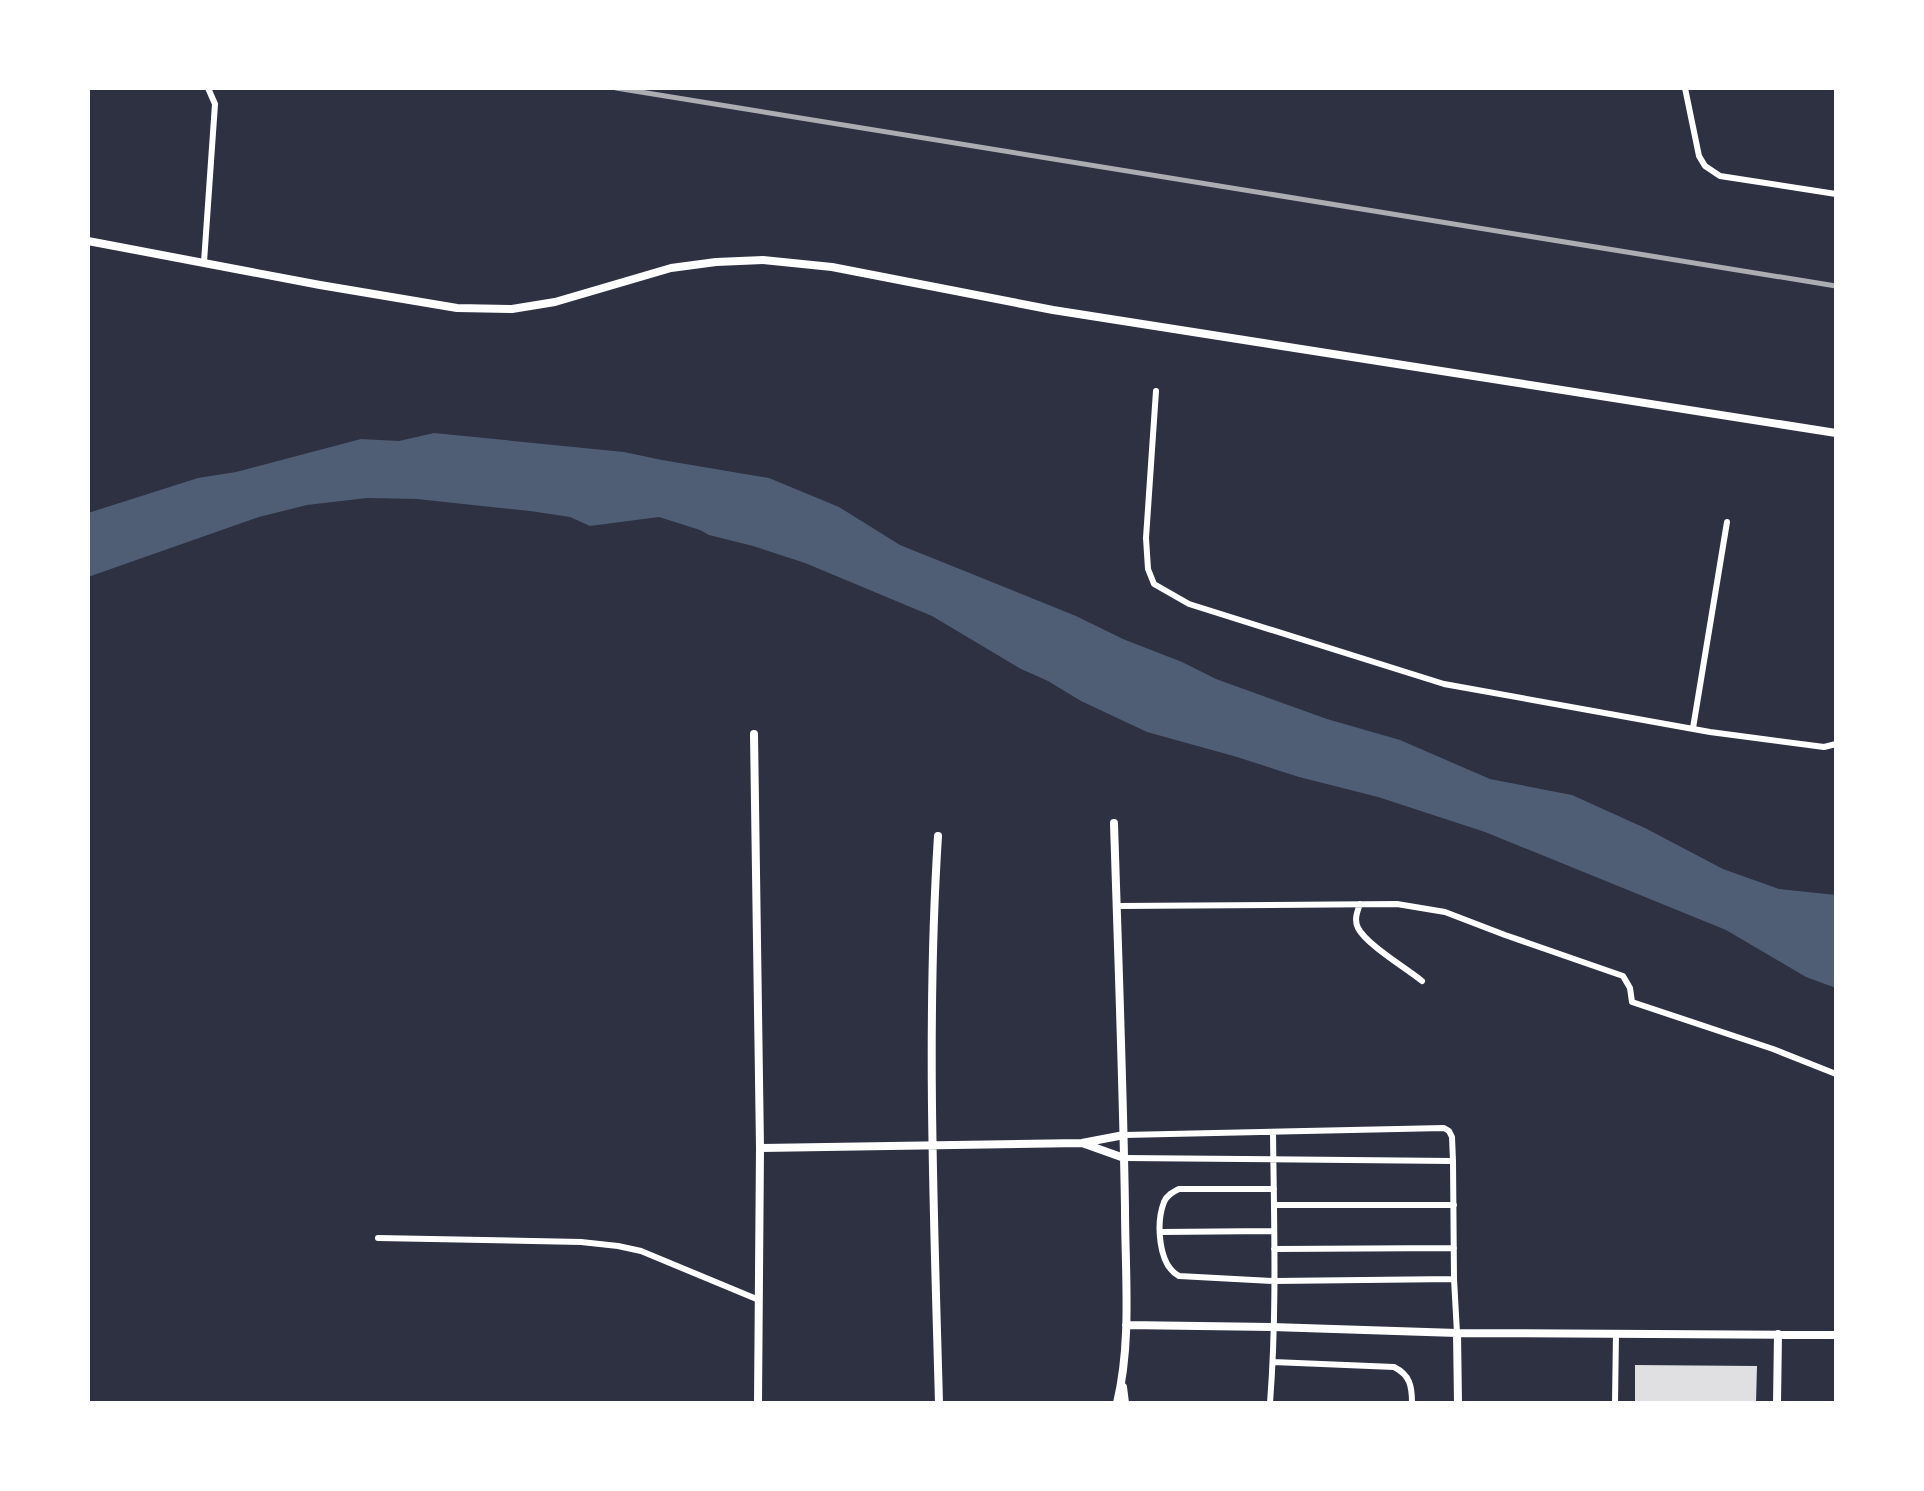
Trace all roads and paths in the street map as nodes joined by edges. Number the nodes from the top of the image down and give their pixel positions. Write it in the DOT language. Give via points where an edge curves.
graph roads {
  1 [pos="208,88"];
  2 [pos="1685,88"];
  3 [pos="1836,194"];
  4 [pos="88,241"];
  5 [pos="204,262"];
  6 [pos="1156,391"];
  7 [pos="1836,433"];
  8 [pos="1727,522"];
  9 [pos="1693,728"];
  10 [pos="754,734"];
  11 [pos="1836,744"];
  12 [pos="1114,823"];
  13 [pos="938,836"];
  14 [pos="1360,904"];
  15 [pos="1117,906"];
  16 [pos="1422,981"];
  17 [pos="1836,1074"];
  18 [pos="1273,1132"];
  19 [pos="1124,1135"];
  20 [pos="1082,1143"];
  21 [pos="932,1146"];
  22 [pos="760,1148"];
  23 [pos="1124,1158"];
  24 [pos="1274,1160"];
  25 [pos="1453,1161"];
  26 [pos="1274,1189"];
  27 [pos="1274,1205"];
  28 [pos="1454,1205"];
  29 [pos="1274,1231"];
  30 [pos="1161,1232"];
  31 [pos="378,1238"];
  32 [pos="1454,1248"];
  33 [pos="1274,1249"];
  34 [pos="1454,1279"];
  35 [pos="1274,1281"];
  36 [pos="759,1300"];
  37 [pos="1126,1325"];
  38 [pos="1272,1327"];
  39 [pos="1457,1333"];
  40 [pos="1616,1333"];
  41 [pos="1778,1334"];
  42 [pos="1836,1335"];
  43 [pos="1273,1362"];
  44 [pos="1122,1382"];
  45 [pos="758,1403"];
  46 [pos="939,1403"];
  47 [pos="1117,1403"];
  48 [pos="1125,1403"];
  49 [pos="1270,1403"];
  50 [pos="1412,1403"];
  51 [pos="1458,1403"];
  52 [pos="1615,1403"];
  53 [pos="1777,1403"];
  1 -- 5 [label="lane" via="215,104"];
  2 -- 3 [label="lane" via="1705,166 1720,176"];
  4 -- 5 [label="street"];
  5 -- 7 [label="street" via="457,308 512,309 671,268 791,262 1053,310"];
  6 -- 9 [label="lane" via="1146,538 1154,584 1189,604 1444,684"];
  8 -- 9 [label="lane"];
  9 -- 11 [label="lane" via="1824,747"];
  10 -- 22 [label="street"];
  12 -- 15 [label="street"];
  13 -- 21 [label="street"];
  14 -- 15 [label="lane"];
  14 -- 16 [label="lane" via="1358,927"];
  14 -- 17 [label="lane" via="1445,912 1623,976 1632,1002"];
  15 -- 19 [label="street"];
  18 -- 19 [label="lane"];
  18 -- 24 [label="lane"];
  18 -- 25 [label="lane" via="1444,1128 1452,1137"];
  19 -- 20 [label="street"];
  19 -- 23 [label="street"];
  20 -- 21 [label="street"];
  20 -- 23 [label="street"];
  21 -- 22 [label="street"];
  21 -- 46 [label="street"];
  22 -- 36 [label="street"];
  23 -- 24 [label="lane"];
  23 -- 37 [label="street"];
  24 -- 25 [label="lane"];
  24 -- 26 [label="lane"];
  25 -- 28 [label="lane"];
  26 -- 27 [label="lane"];
  26 -- 30 [label="lane" via="1179,1189 1164,1202"];
  27 -- 28 [label="lane"];
  27 -- 29 [label="lane"];
  28 -- 32 [label="lane"];
  29 -- 30 [label="lane"];
  29 -- 33 [label="lane"];
  30 -- 35 [label="lane" via="1165,1262 1179,1276"];
  31 -- 36 [label="lane" via="618,1246"];
  32 -- 33 [label="lane"];
  32 -- 34 [label="lane"];
  33 -- 35 [label="lane"];
  34 -- 35 [label="lane"];
  34 -- 39 [label="lane"];
  35 -- 38 [label="lane"];
  36 -- 45 [label="street"];
  37 -- 38 [label="street"];
  37 -- 44 [label="street"];
  38 -- 39 [label="street"];
  38 -- 43 [label="lane"];
  39 -- 40 [label="street"];
  39 -- 51 [label="street"];
  40 -- 41 [label="street"];
  40 -- 52 [label="lane"];
  41 -- 42 [label="street"];
  41 -- 53 [label="street"];
  43 -- 49 [label="lane"];
  43 -- 50 [label="lane" via="1394,1367 1409,1380"];
  44 -- 47 [label="street"];
  44 -- 48 [label="street"];
}
